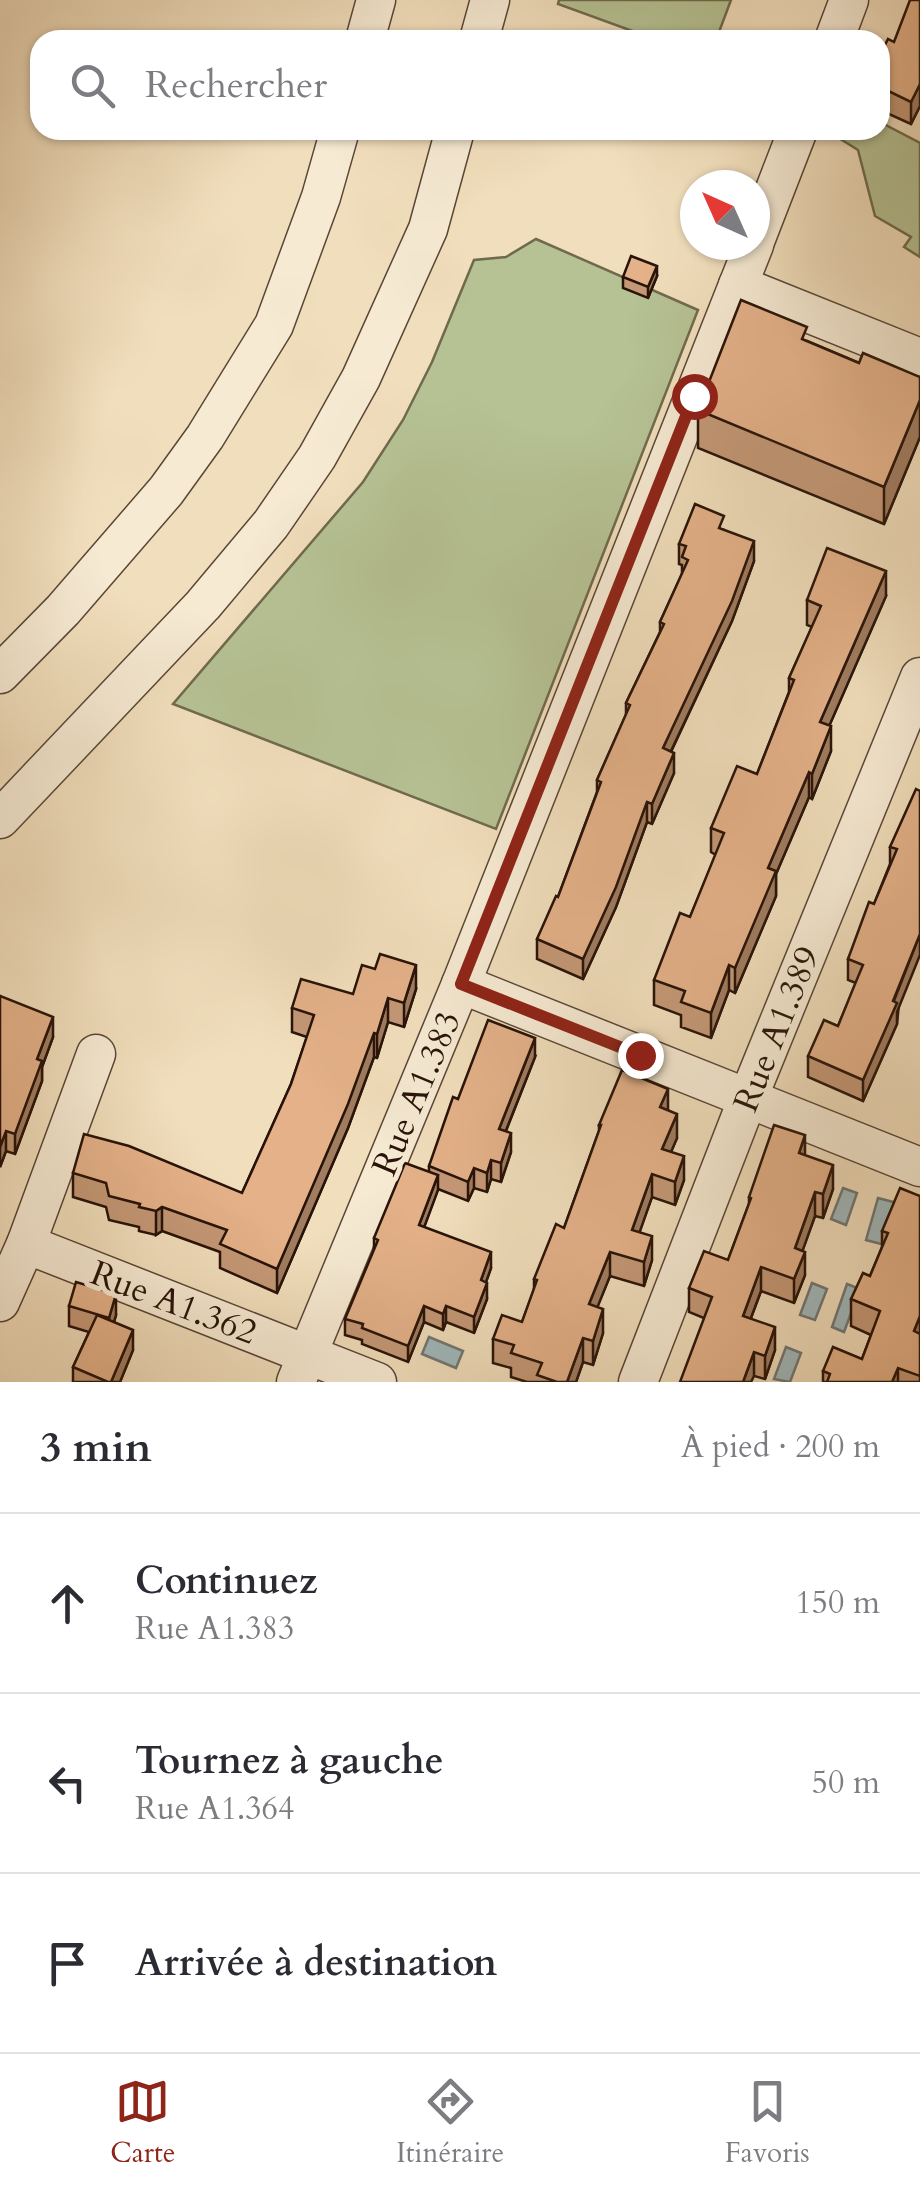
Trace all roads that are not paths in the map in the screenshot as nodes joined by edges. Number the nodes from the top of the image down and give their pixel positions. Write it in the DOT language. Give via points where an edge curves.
graph roads {
  1 [pos="376,0"];
  2 [pos="490,0"];
  3 [pos="849,0"];
  4 [pos="368,30"];
  5 [pos="482,30"];
  6 [pos="838,30"];
  7 [pos="337,140"];
  8 [pos="451,140"];
  9 [pos="794,140"];
  10 [pos="770,202"];
  11 [pos="748,260"];
  12 [pos="738,286"];
  13 [pos="920,358"];
  14 [pos="0,674"];
  15 [pos="920,678"];
  16 [pos="0,818"];
  17 [pos="461,984"];
  18 [pos="96,1054"];
  19 [pos="748,1098"];
  20 [pos="920,1166"];
  21 [pos="26,1244"];
  22 [pos="0,1302"];
  23 [pos="302,1368"];
  24 [pos="377,1382"];
  25 [pos="638,1382"];
  1 -- 4 [label="street"];
  2 -- 5 [label="street"];
  3 -- 6 [label="street"];
  7 -- 14 [label="street" via="274,325 215,421 166,492"];
  8 -- 16 [label="street" via="428,229 362,378 317,457 203,605"];
  9 -- 10 [label="street, Rue A1.383"];
  11 -- 12 [label="street, Rue A1.383"];
  12 -- 13 [label="street"];
  12 -- 17 [label="street, Rue A1.383"];
  15 -- 19 [label="street, Rue A1.389"];
  17 -- 19 [label="street"];
  17 -- 23 [label="street, Rue A1.383"];
  18 -- 21 [label="street"];
  19 -- 20 [label="street"];
  19 -- 25 [label="street, Rue A1.389"];
  21 -- 22 [label="street"];
  21 -- 23 [label="street, Rue A1.362"];
  23 -- 24 [label="street, Rue A1.362"];
}
